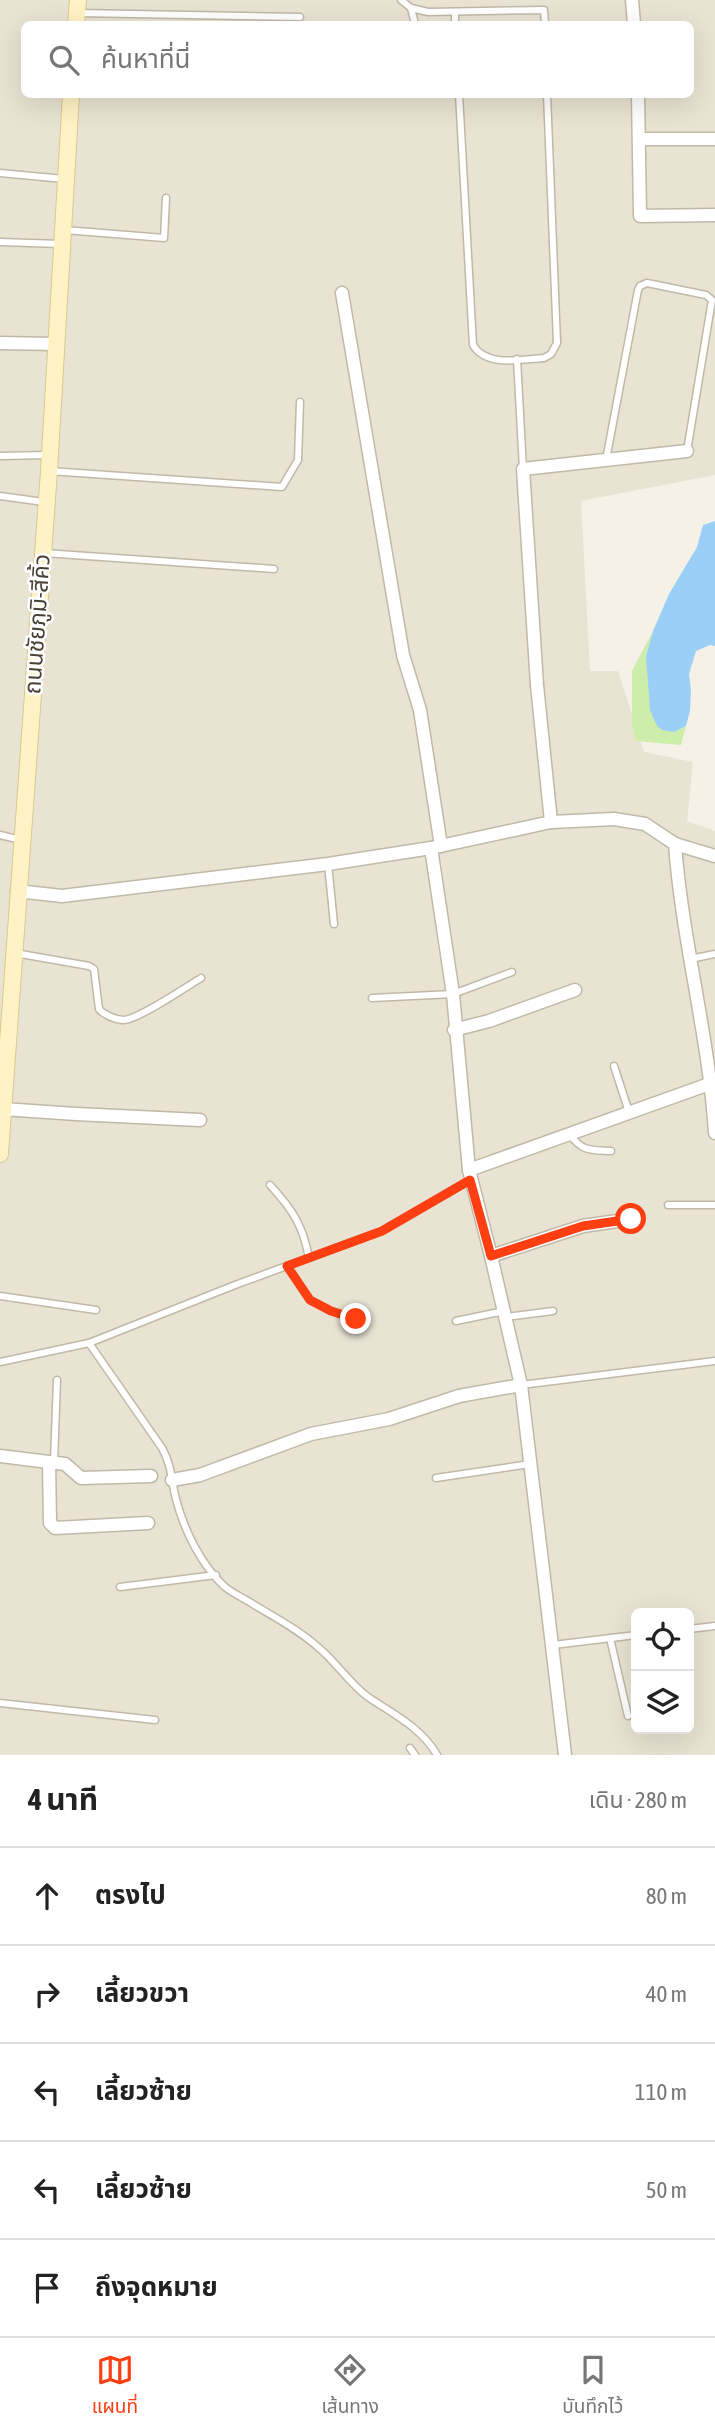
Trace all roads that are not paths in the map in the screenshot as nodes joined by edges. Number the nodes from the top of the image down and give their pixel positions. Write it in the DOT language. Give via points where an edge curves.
graph roads {
  1 [pos="401,0"];
  2 [pos="632,0"];
  3 [pos="411,8"];
  4 [pos="455,12"];
  5 [pos="77,13"];
  6 [pos="300,17"];
  7 [pos="414,21"];
  8 [pos="455,21"];
  9 [pos="545,21"];
  10 [pos="634,21"];
  11 [pos="71,98"];
  12 [pos="459,98"];
  13 [pos="547,98"];
  14 [pos="638,98"];
  15 [pos="640,139"];
  16 [pos="715,139"];
  17 [pos="0,173"];
  18 [pos="66,179"];
  19 [pos="166,198"];
  20 [pos="715,215"];
  21 [pos="63,237"];
  22 [pos="0,242"];
  23 [pos="342,293"];
  24 [pos="0,343"];
  25 [pos="55,344"];
  26 [pos="517,359"];
  27 [pos="300,402"];
  28 [pos="687,451"];
  29 [pos="0,456"];
  30 [pos="606,460"];
  31 [pos="49,463"];
  32 [pos="523,469"];
  33 [pos="0,496"];
  34 [pos="46,502"];
  35 [pos="42,553"];
  36 [pos="274,569"];
  37 [pos="551,822"];
  38 [pos="0,835"];
  39 [pos="21,840"];
  40 [pos="675,844"];
  41 [pos="436,847"];
  42 [pos="715,856"];
  43 [pos="328,864"];
  44 [pos="17,891"];
  45 [pos="334,923"];
  46 [pos="13,952"];
  47 [pos="715,954"];
  48 [pos="690,959"];
  49 [pos="512,972"];
  50 [pos="201,978"];
  51 [pos="575,990"];
  52 [pos="453,994"];
  53 [pos="372,998"];
  54 [pos="4,1018"];
  55 [pos="454,1030"];
  56 [pos="614,1066"];
  57 [pos="712,1083"];
  58 [pos="2,1104"];
  59 [pos="629,1112"];
  60 [pos="200,1119"];
  61 [pos="715,1133"];
  62 [pos="569,1134"];
  63 [pos="611,1151"];
  64 [pos="0,1154"];
  65 [pos="469,1175"];
  66 [pos="270,1185"];
  67 [pos="668,1205"];
  68 [pos="715,1205"];
  69 [pos="631,1219"];
  70 [pos="491,1256"];
  71 [pos="309,1258"];
  72 [pos="287,1266"];
  73 [pos="0,1296"];
  74 [pos="96,1310"];
  75 [pos="553,1311"];
  76 [pos="505,1314"];
  77 [pos="356,1319"];
  78 [pos="456,1321"];
  79 [pos="89,1343"];
  80 [pos="715,1361"];
  81 [pos="0,1362"];
  82 [pos="57,1380"];
  83 [pos="521,1385"];
  84 [pos="0,1456"];
  85 [pos="51,1462"];
  86 [pos="530,1464"];
  87 [pos="151,1476"];
  88 [pos="436,1478"];
  89 [pos="172,1480"];
  90 [pos="148,1523"];
  91 [pos="216,1575"];
  92 [pos="120,1587"];
  93 [pos="715,1626"];
  94 [pos="694,1628"];
  95 [pos="631,1636"];
  96 [pos="610,1638"];
  97 [pos="553,1645"];
  98 [pos="0,1703"];
  99 [pos="628,1716"];
  100 [pos="155,1720"];
  101 [pos="410,1748"];
  102 [pos="415,1755"];
  103 [pos="437,1755"];
  104 [pos="565,1755"];
  1 -- 3 [label="lane"];
  2 -- 10 [label="street"];
  3 -- 4 [label="lane"];
  3 -- 7 [label="lane"];
  4 -- 8 [label="lane"];
  4 -- 9 [label="lane" via="544,10"];
  5 -- 6 [label="lane"];
  11 -- 18 [label="main road, ถนนชัยภูมิ-สีคิ้ว"];
  12 -- 26 [label="lane" via="473,345 484,358"];
  13 -- 26 [label="lane" via="556,343 544,358"];
  14 -- 15 [label="street"];
  15 -- 16 [label="street"];
  15 -- 20 [label="street" via="640,216"];
  17 -- 18 [label="lane"];
  18 -- 21 [label="main road, ถนนชัยภูมิ-สีคิ้ว"];
  19 -- 21 [label="lane" via="164,238"];
  21 -- 22 [label="lane"];
  21 -- 25 [label="main road, ถนนชัยภูมิ-สีคิ้ว"];
  23 -- 41 [label="street" via="403,655 421,710"];
  24 -- 25 [label="street"];
  25 -- 31 [label="main road, ถนนชัยภูมิ-สีคิ้ว"];
  26 -- 32 [label="lane"];
  27 -- 31 [label="lane" via="298,460 282,487"];
  28 -- 30 [label="street"];
  28 -- 30 [label="lane" via="712,300 647,283 638,290"];
  29 -- 31 [label="lane"];
  30 -- 32 [label="street"];
  31 -- 34 [label="main road, ถนนชัยภูมิ-สีคิ้ว"];
  32 -- 37 [label="street"];
  33 -- 34 [label="lane"];
  34 -- 35 [label="main road, ถนนชัยภูมิ-สีคิ้ว"];
  35 -- 36 [label="lane"];
  35 -- 39 [label="main road, ถนนชัยภูมิ-สีคิ้ว"];
  37 -- 40 [label="street" via="614,819 645,824"];
  37 -- 41 [label="street"];
  38 -- 39 [label="lane"];
  39 -- 44 [label="main road, ถนนชัยภูมิ-สีคิ้ว"];
  40 -- 42 [label="street"];
  40 -- 48 [label="street"];
  41 -- 43 [label="street"];
  41 -- 52 [label="street"];
  43 -- 44 [label="street" via="62,896"];
  43 -- 45 [label="lane"];
  44 -- 46 [label="main road, ถนนชัยภูมิ-สีคิ้ว"];
  46 -- 50 [label="lane" via="94,969 99,1009 123,1020"];
  46 -- 54 [label="main road, ถนนชัยภูมิ-สีคิ้ว"];
  47 -- 48 [label="lane"];
  48 -- 57 [label="street"];
  49 -- 52 [label="lane"];
  51 -- 55 [label="street"];
  52 -- 53 [label="lane"];
  52 -- 55 [label="street"];
  54 -- 58 [label="main road, ถนนชัยภูมิ-สีคิ้ว"];
  55 -- 65 [label="street"];
  56 -- 59 [label="lane"];
  57 -- 59 [label="street"];
  57 -- 61 [label="street"];
  58 -- 60 [label="street" via="76,1114"];
  58 -- 64 [label="main road, ถนนชัยภูมิ-สีคิ้ว"];
  59 -- 62 [label="street"];
  62 -- 63 [label="lane" via="586,1150"];
  62 -- 65 [label="street"];
  65 -- 70 [label="street"];
  65 -- 71 [label="lane" via="382,1231"];
  66 -- 71 [label="lane" via="298,1219"];
  67 -- 68 [label="lane"];
  69 -- 70 [label="street" via="583,1226"];
  70 -- 76 [label="street"];
  71 -- 72 [label="lane"];
  72 -- 77 [label="lane" via="310,1300"];
  72 -- 79 [label="lane"];
  73 -- 74 [label="lane"];
  75 -- 76 [label="lane"];
  76 -- 78 [label="lane"];
  76 -- 83 [label="street"];
  79 -- 81 [label="lane"];
  79 -- 89 [label="lane" via="162,1448 171,1465"];
  80 -- 83 [label="lane"];
  82 -- 85 [label="lane"];
  83 -- 86 [label="street"];
  83 -- 89 [label="street" via="311,1434 200,1475"];
  84 -- 85 [label="street"];
  85 -- 87 [label="street" via="65,1464 81,1478"];
  85 -- 90 [label="street" via="52,1526"];
  86 -- 88 [label="lane"];
  86 -- 97 [label="street"];
  89 -- 91 [label="lane" via="183,1521"];
  91 -- 92 [label="lane"];
  91 -- 103 [label="lane" via="226,1587 320,1649 366,1696 422,1735"];
  93 -- 94 [label="lane"];
  95 -- 96 [label="lane"];
  96 -- 97 [label="lane"];
  96 -- 99 [label="lane"];
  97 -- 104 [label="street"];
  98 -- 100 [label="lane"];
  101 -- 102 [label="lane"];
}
